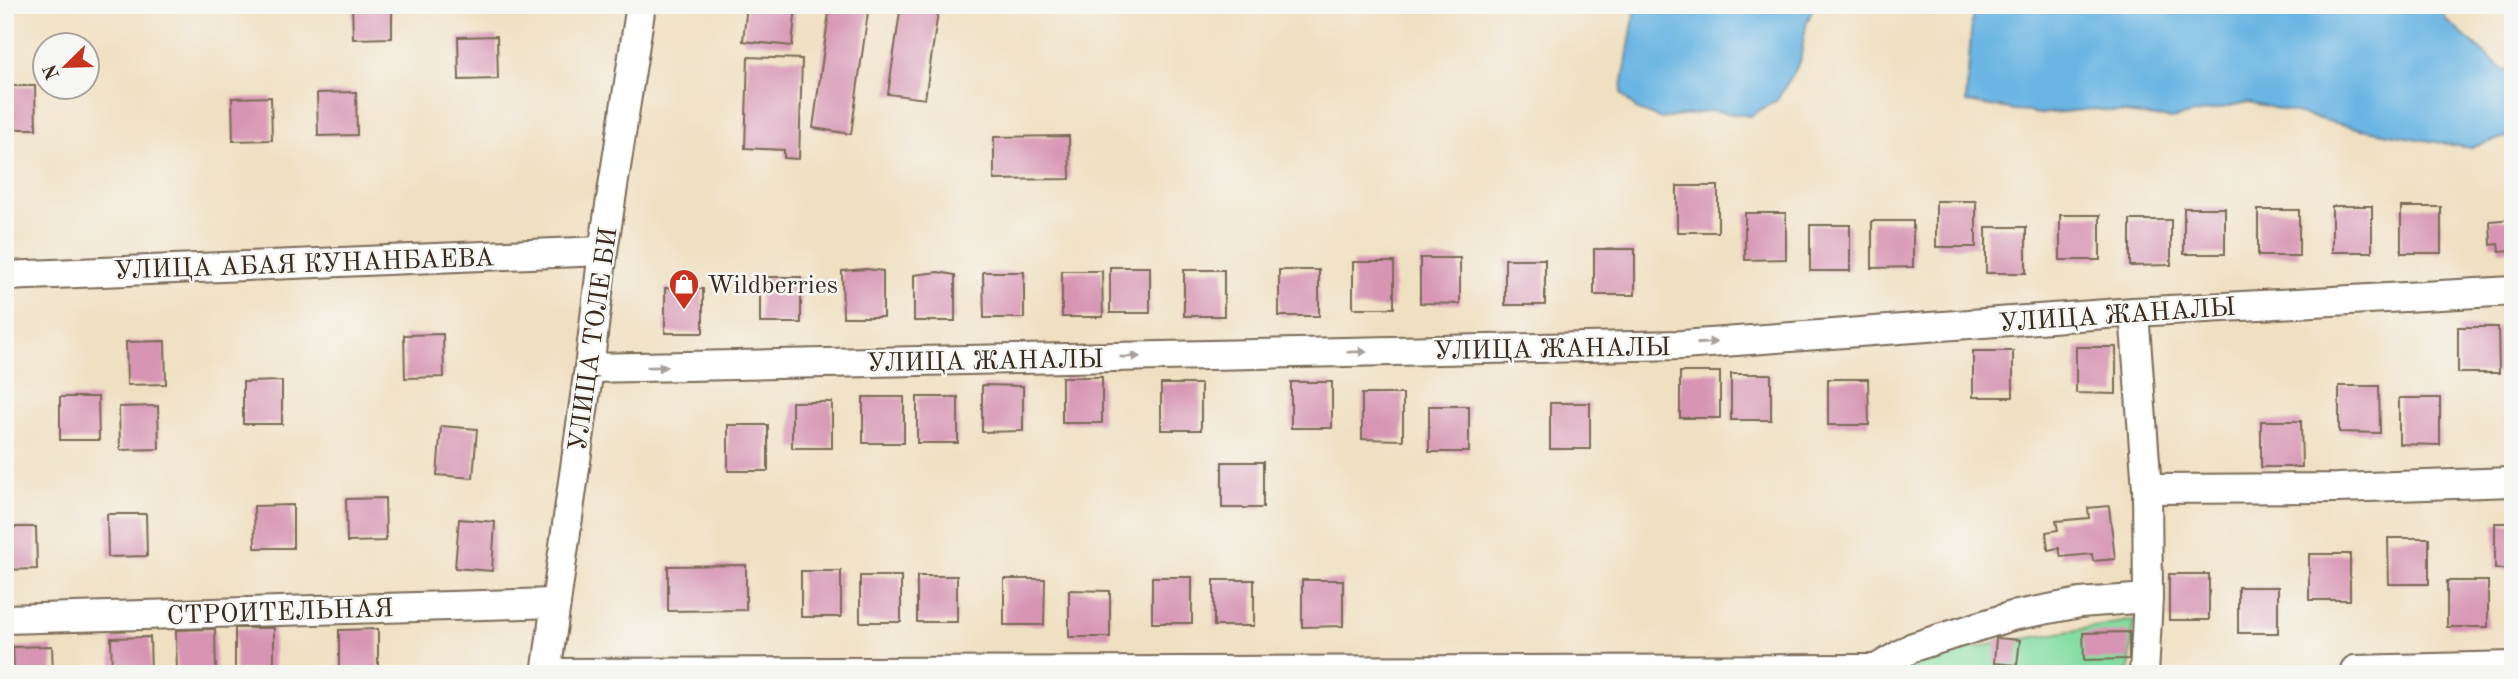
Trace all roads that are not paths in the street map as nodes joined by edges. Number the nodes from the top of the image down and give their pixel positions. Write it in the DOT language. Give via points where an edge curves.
graph roads {
  1 [pos="641,5"];
  2 [pos="603,251"];
  3 [pos="5,276"];
  4 [pos="2513,291"];
  5 [pos="2134,312"];
  6 [pos="589,368"];
  7 [pos="2513,482"];
  8 [pos="2147,489"];
  9 [pos="2148,598"];
  10 [pos="556,603"];
  11 [pos="5,620"];
  12 [pos="2513,666"];
  13 [pos="1875,671"];
  14 [pos="2355,672"];
  15 [pos="546,673"];
  16 [pos="2144,674"];
  1 -- 2 [label="street, УЛИЦА ТОЛЕ БИ"];
  2 -- 3 [label="street, УЛИЦА АБАЯ КУНАНБАЕВА"];
  2 -- 6 [label="street, УЛИЦА ТОЛЕ БИ"];
  4 -- 5 [label="street, УЛИЦА ЖАНАЛЫ"];
  6 -- 5 [label="street, УЛИЦА ЖАНАЛЫ, one-way" via="1682,345"];
  5 -- 8 [label="street"];
  6 -- 10 [label="street, УЛИЦА ТОЛЕ БИ"];
  7 -- 8 [label="street"];
  8 -- 9 [label="street"];
  9 -- 13 [label="street" via="2080,603 2012,616 1913,647"];
  9 -- 16 [label="street"];
  10 -- 11 [label="street, СТРОИТЕЛЬНАЯ"];
  10 -- 15 [label="street, УЛИЦА ТОЛЕ БИ"];
  12 -- 14 [label="street"];
  13 -- 15 [label="street"];
}
